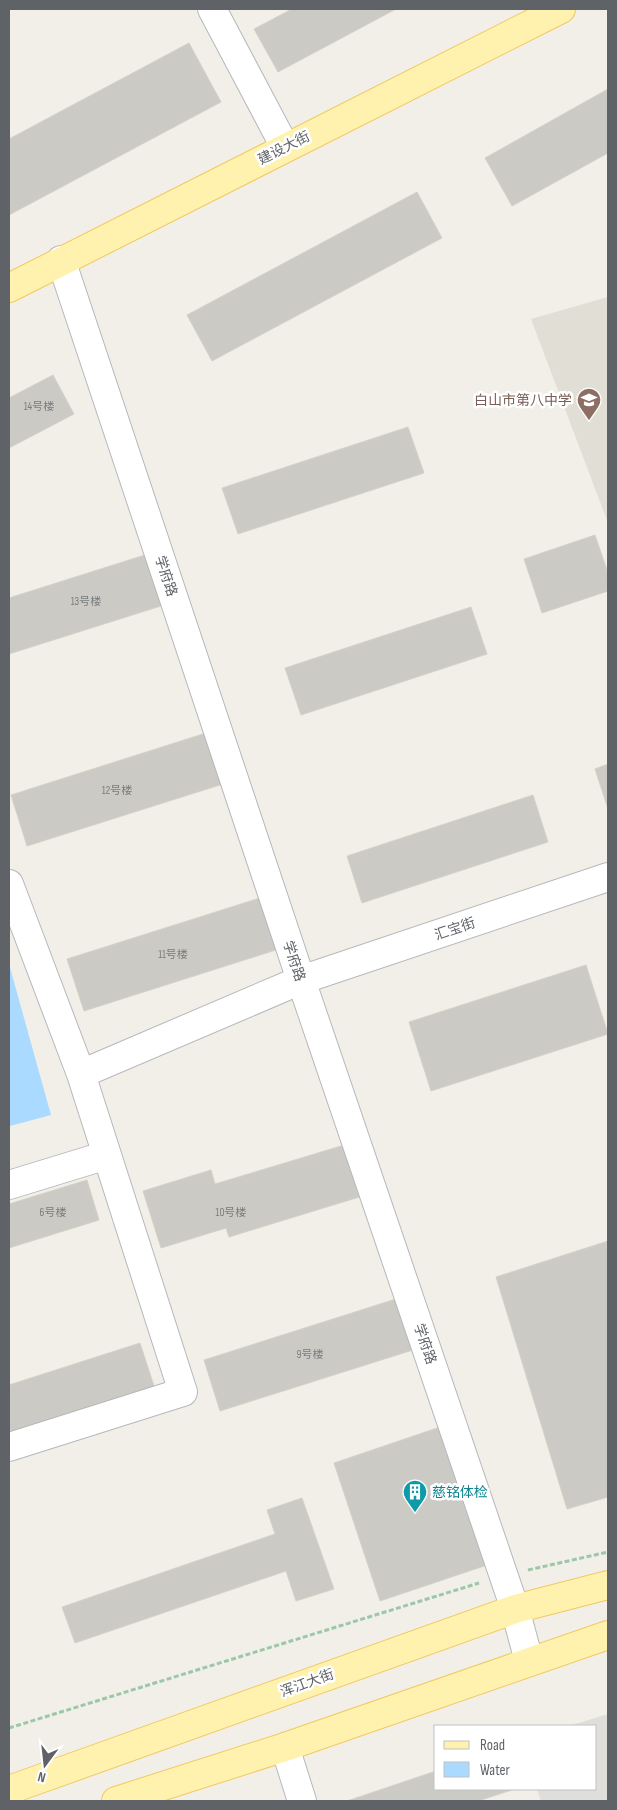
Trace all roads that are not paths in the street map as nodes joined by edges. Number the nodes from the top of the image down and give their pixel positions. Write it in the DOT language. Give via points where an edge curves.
graph roads {
  1 [pos="212,9"];
  2 [pos="561,9"];
  3 [pos="285,147"];
  4 [pos="60,260"];
  5 [pos="9,288"];
  6 [pos="608,877"];
  7 [pos="9,884"];
  8 [pos="301,980"];
  9 [pos="81,1074"];
  10 [pos="107,1155"];
  11 [pos="9,1185"];
  12 [pos="9,1447"];
  13 [pos="608,1585"];
  14 [pos="515,1609"];
  15 [pos="608,1635"];
  16 [pos="529,1661"];
  17 [pos="285,1746"];
  18 [pos="9,1790"];
  19 [pos="116,1801"];
  20 [pos="302,1801"];
  1 -- 3 [label="street"];
  2 -- 3 [label="main road, 建设大街"];
  3 -- 4 [label="main road, 建设大街"];
  4 -- 5 [label="main road, 建设大街"];
  4 -- 8 [label="street, 学府路"];
  6 -- 8 [label="street, 汇宝街"];
  7 -- 9 [label="street"];
  8 -- 9 [label="street, 汇宝街"];
  8 -- 14 [label="street, 学府路"];
  9 -- 10 [label="street"];
  10 -- 11 [label="street"];
  10 -- 12 [label="street" via="183,1392"];
  13 -- 14 [label="main road, 浑江大街"];
  14 -- 16 [label="street, 学府路"];
  14 -- 18 [label="main road, 浑江大街"];
  15 -- 16 [label="main road"];
  16 -- 17 [label="main road"];
  17 -- 19 [label="main road"];
  17 -- 20 [label="street"];
}
